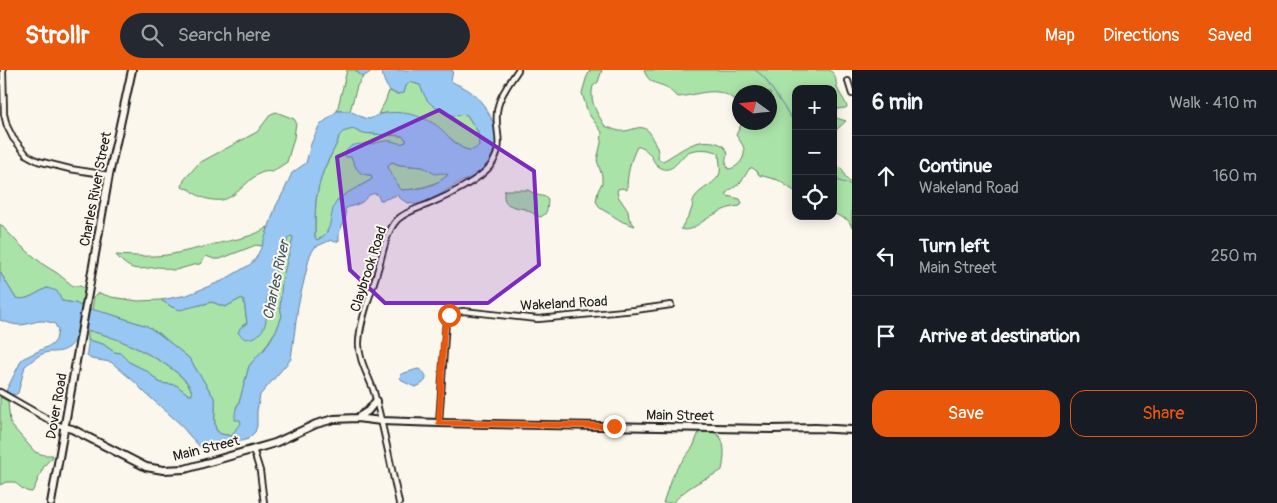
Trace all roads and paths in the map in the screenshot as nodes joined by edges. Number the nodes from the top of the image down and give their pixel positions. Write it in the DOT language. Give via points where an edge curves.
graph roads {
  1 [pos="3,70"];
  2 [pos="132,70"];
  3 [pos="518,70"];
  4 [pos="848,81"];
  5 [pos="852,94"];
  6 [pos="109,175"];
  7 [pos="670,305"];
  8 [pos="85,313"];
  9 [pos="0,392"];
  10 [pos="376,401"];
  11 [pos="357,418"];
  12 [pos="381,421"];
  13 [pos="439,423"];
  14 [pos="64,427"];
  15 [pos="852,430"];
  16 [pos="253,449"];
  17 [pos="51,503"];
  18 [pos="264,503"];
  19 [pos="399,503"];
  1 -- 6 [label="street" via="7,126 27,154 38,161"];
  2 -- 6 [label="street, Charles River Street"];
  3 -- 10 [label="street, Claybrook Road" via="498,105 499,147 489,168 474,180 401,217 392,227 359,343"];
  4 -- 5 [label="street"];
  6 -- 8 [label="street, Charles River Street"];
  7 -- 13 [label="street, Wakeland Road" via="538,319 471,312 449,315 444,333"];
  8 -- 14 [label="street, Dover Road"];
  9 -- 14 [label="street"];
  10 -- 11 [label="street"];
  10 -- 12 [label="street, Claybrook Road"];
  11 -- 12 [label="street, Main Street"];
  11 -- 16 [label="street, Main Street" via="325,421"];
  12 -- 13 [label="street, Main Street"];
  12 -- 19 [label="street, Claybrook Road"];
  13 -- 15 [label="street, Main Street"];
  14 -- 16 [label="street, Main Street" via="146,467 163,470 185,469"];
  14 -- 17 [label="street, Dover Road"];
  16 -- 18 [label="street"];
}
